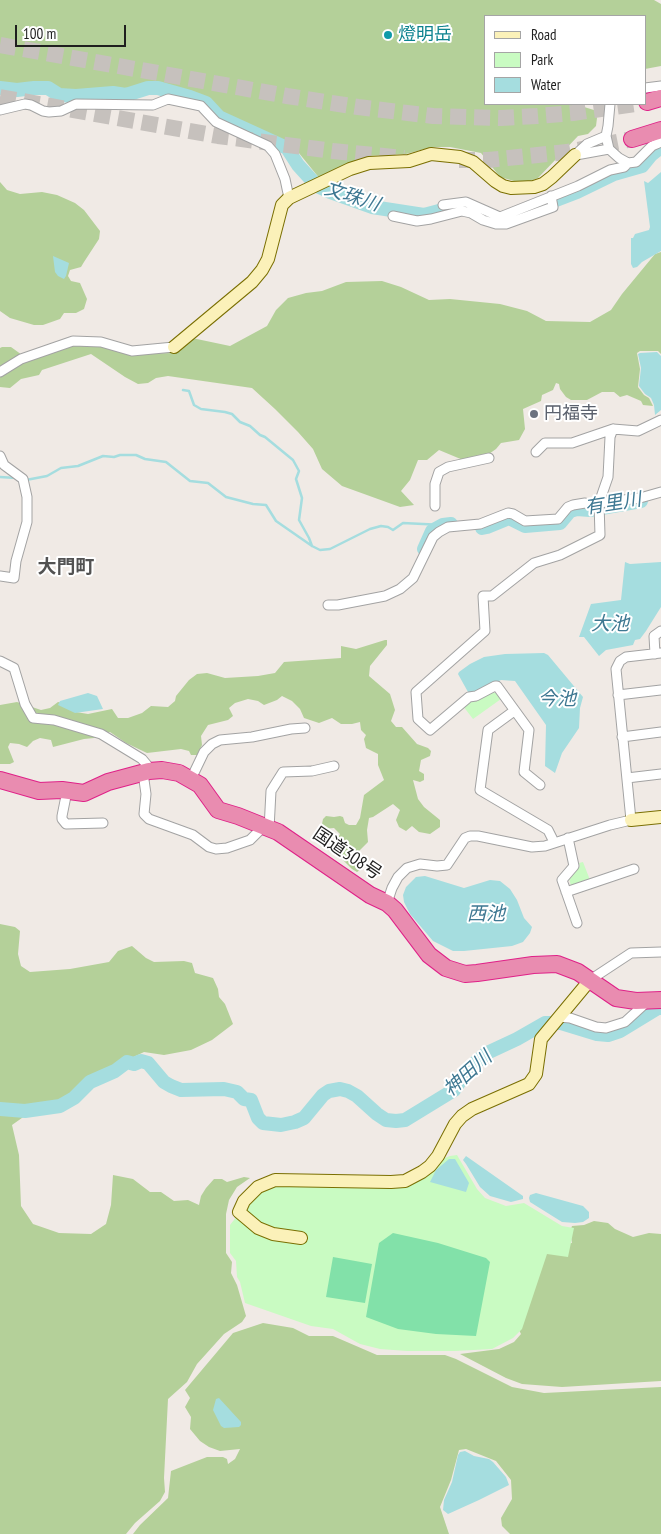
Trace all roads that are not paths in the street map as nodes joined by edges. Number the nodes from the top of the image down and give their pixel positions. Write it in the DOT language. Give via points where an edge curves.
graph roads {
  1 [pos="661,86"];
  2 [pos="651,96"];
  3 [pos="610,105"];
  4 [pos="0,110"];
  5 [pos="661,130"];
  6 [pos="606,136"];
  7 [pos="632,139"];
  8 [pos="661,142"];
  9 [pos="609,149"];
  10 [pos="575,155"];
  11 [pos="628,163"];
  12 [pos="551,196"];
  13 [pos="289,198"];
  14 [pos="443,205"];
  15 [pos="393,216"];
  16 [pos="174,347"];
  17 [pos="0,372"];
  18 [pos="661,420"];
  19 [pos="613,429"];
  20 [pos="536,452"];
  21 [pos="0,456"];
  22 [pos="488,458"];
  23 [pos="661,492"];
  24 [pos="598,503"];
  25 [pos="435,506"];
  26 [pos="0,576"];
  27 [pos="328,606"];
  28 [pos="661,630"];
  29 [pos="658,653"];
  30 [pos="0,661"];
  31 [pos="661,690"];
  32 [pos="618,695"];
  33 [pos="514,711"];
  34 [pos="305,728"];
  35 [pos="661,732"];
  36 [pos="622,737"];
  37 [pos="334,766"];
  38 [pos="146,772"];
  39 [pos="661,774"];
  40 [pos="627,778"];
  41 [pos="191,779"];
  42 [pos="0,780"];
  43 [pos="540,785"];
  44 [pos="67,791"];
  45 [pos="661,817"];
  46 [pos="631,820"];
  47 [pos="103,823"];
  48 [pos="267,828"];
  49 [pos="568,838"];
  50 [pos="554,842"];
  51 [pos="634,869"];
  52 [pos="566,892"];
  53 [pos="387,903"];
  54 [pos="577,923"];
  55 [pos="661,952"];
  56 [pos="590,980"];
  57 [pos="655,1000"];
  58 [pos="559,1017"];
  59 [pos="301,1238"];
  1 -- 2 [label="street"];
  3 -- 6 [label="street"];
  4 -- 13 [label="street" via="25,104 49,112 76,104 153,105 168,100 201,106 216,122 268,146 275,154"];
  5 -- 7 [label="highway"];
  6 -- 9 [label="street"];
  6 -- 10 [label="street" via="587,144"];
  8 -- 11 [label="street" via="636,162"];
  9 -- 10 [label="street"];
  9 -- 11 [label="street"];
  10 -- 13 [label="street" via="552,177 534,187 503,186 473,162 460,157 430,154 409,161 369,163"];
  11 -- 12 [label="street"];
  12 -- 14 [label="street" via="500,217 466,202"];
  12 -- 15 [label="street" via="553,207 506,224 496,224 462,211 431,219"];
  13 -- 16 [label="street" via="282,205 262,270"];
  16 -- 17 [label="street" via="132,351 100,342 73,342 21,358"];
  18 -- 19 [label="street" via="638,431"];
  19 -- 20 [label="street" via="572,443 545,443"];
  19 -- 24 [label="street" via="608,477"];
  21 -- 26 [label="street" via="4,464 22,479 27,497 27,522 14,578"];
  22 -- 25 [label="street" via="448,467 440,472 435,484"];
  23 -- 24 [label="street"];
  24 -- 27 [label="street" via="568,506 558,519 525,521 508,513 480,524 443,529 434,537 413,578 400,589 385,596"];
  24 -- 33 [label="street" via="600,535 560,555 534,563 492,596 483,596 485,631 416,692 418,719 428,730 469,696 476,696 495,686"];
  28 -- 29 [label="street" via="654,636"];
  29 -- 32 [label="street" via="626,657 620,661 616,669"];
  30 -- 38 [label="street" via="14,668 25,704 33,718 54,720 101,734 142,759 147,765"];
  31 -- 32 [label="street"];
  32 -- 36 [label="street"];
  33 -- 43 [label="street" via="529,730 524,772"];
  33 -- 50 [label="street" via="488,730 480,790 548,830"];
  34 -- 41 [label="street" via="220,740 206,748"];
  35 -- 36 [label="street"];
  36 -- 40 [label="street"];
  37 -- 48 [label="street" via="283,772 271,791"];
  38 -- 41 [label="highway, 国道308号" via="171,771"];
  38 -- 44 [label="highway, 国道308号" via="108,782 84,793"];
  38 -- 48 [label="street" via="144,814 149,819 193,835 209,847 227,848 250,840"];
  39 -- 40 [label="street"];
  40 -- 46 [label="street"];
  41 -- 48 [label="highway, 国道308号" via="200,785 218,810"];
  42 -- 44 [label="highway, 国道308号" via="39,791"];
  44 -- 47 [label="street" via="62,816 66,824"];
  45 -- 46 [label="street"];
  46 -- 49 [label="street"];
  48 -- 53 [label="highway, 国道308号"];
  49 -- 50 [label="street"];
  49 -- 52 [label="street" via="574,866 562,880"];
  50 -- 53 [label="street" via="532,847 470,836 465,838 447,865 420,864 407,868 398,877"];
  51 -- 52 [label="street"];
  52 -- 54 [label="street"];
  53 -- 56 [label="highway, 国道308号" via="429,954 446,968 477,974 557,964"];
  55 -- 56 [label="street" via="631,953"];
  56 -- 57 [label="highway, 国道308号" via="616,998"];
  56 -- 58 [label="street"];
  57 -- 58 [label="street" via="625,1022 606,1028"];
  58 -- 59 [label="street" via="541,1039 536,1074 529,1084 462,1116 436,1158 422,1172 405,1181 391,1182 276,1180 258,1187 244,1201 239,1212 258,1228"];
}
